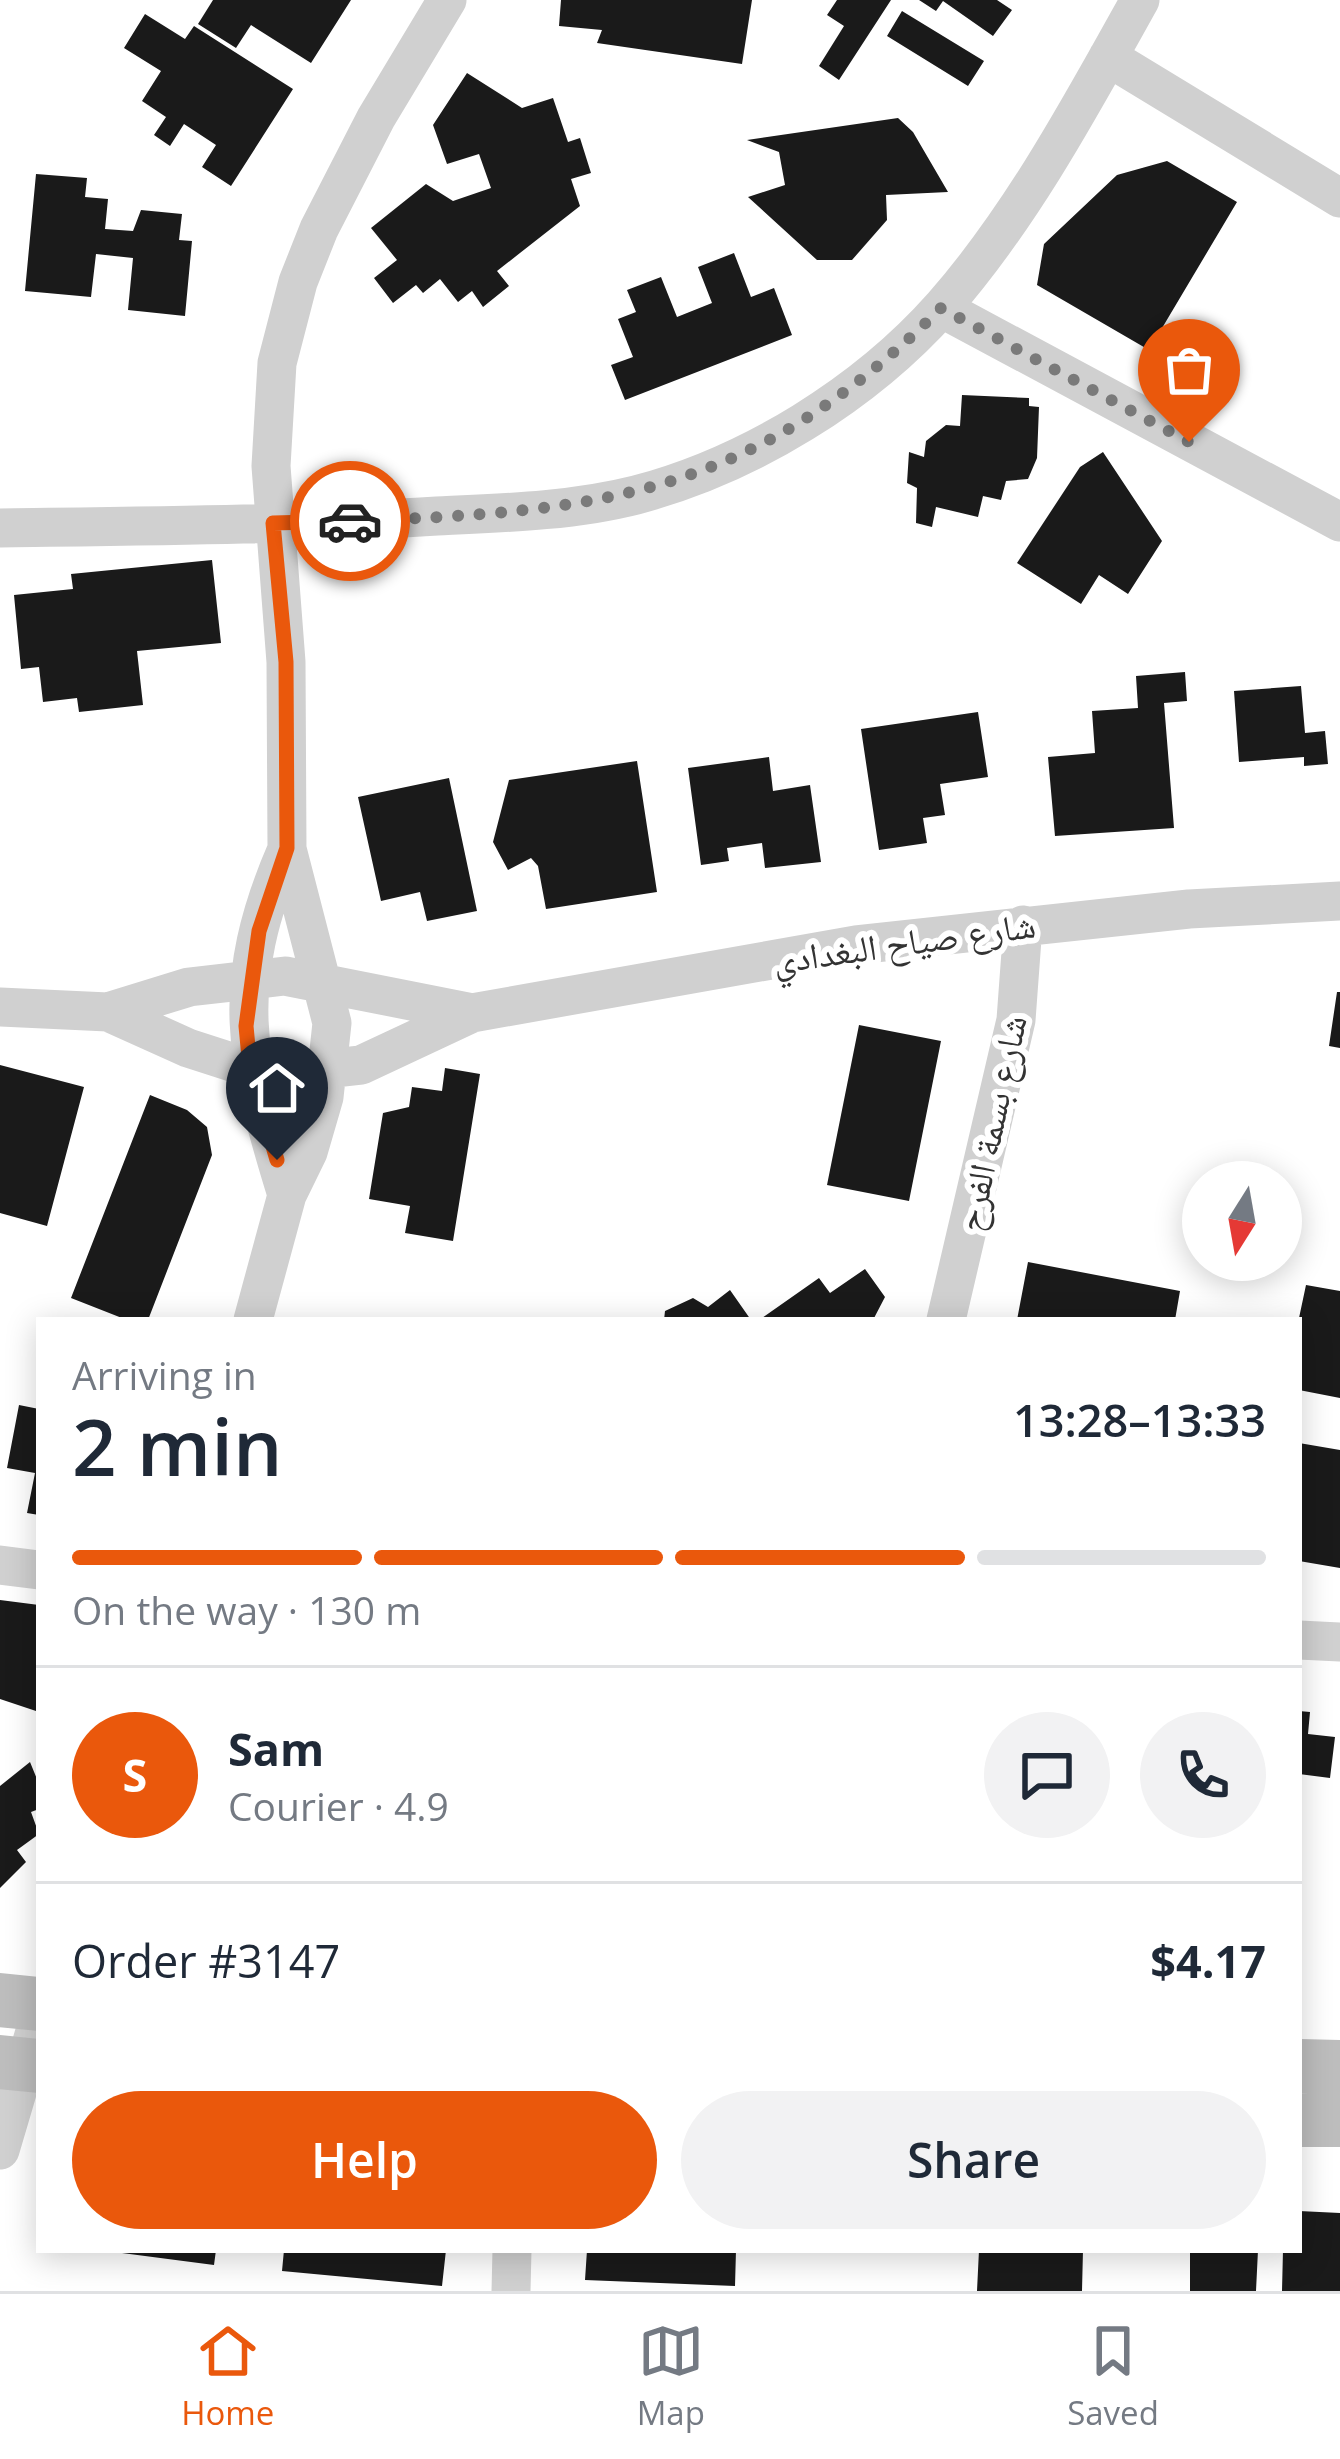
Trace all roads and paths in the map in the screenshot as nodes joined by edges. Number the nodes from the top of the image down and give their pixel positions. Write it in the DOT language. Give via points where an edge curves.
graph roads {
  1 [pos="447,0"];
  2 [pos="1140,0"];
  3 [pos="1108,57"];
  4 [pos="1340,198"];
  5 [pos="941,308"];
  6 [pos="1340,522"];
  7 [pos="273,523"];
  8 [pos="0,528"];
  9 [pos="287,848"];
  10 [pos="1340,901"];
  11 [pos="1023,925"];
  12 [pos="251,978"];
  13 [pos="325,983"];
  14 [pos="0,1007"];
  15 [pos="107,1012"];
  16 [pos="472,1013"];
  17 [pos="250,1068"];
  18 [pos="329,1072"];
  19 [pos="287,1195"];
  20 [pos="254,1317"];
  21 [pos="947,1317"];
  22 [pos="0,1565"];
  23 [pos="36,1570"];
  24 [pos="1302,1640"];
  25 [pos="1340,1642"];
  26 [pos="0,2000"];
  27 [pos="36,2004"];
  28 [pos="26,2053"];
  29 [pos="1302,2066"];
  30 [pos="1340,2067"];
  31 [pos="1302,2120"];
  32 [pos="1340,2120"];
  33 [pos="0,2150"];
  34 [pos="512,2253"];
  35 [pos="511,2291"];
  1 -- 7 [label="street" via="349,170 298,282 271,416"];
  2 -- 3 [label="street"];
  3 -- 4 [label="street"];
  3 -- 5 [label="street"];
  5 -- 6 [label="street"];
  5 -- 7 [label="street" via="824,406 735,460 685,479 569,506"];
  7 -- 8 [label="street"];
  7 -- 9 [label="street" via="286,662"];
  9 -- 12 [label="street"];
  9 -- 13 [label="street"];
  10 -- 11 [label="street, شارع صياح البغدادي"];
  11 -- 16 [label="street, شارع صياح البغدادي" via="856,945"];
  11 -- 21 [label="street, شارع بسمة الفرح" via="1016,1020"];
  12 -- 13 [label="street, شارع صياح البغدادي"];
  12 -- 15 [label="street, شارع صياح البغدادي" via="157,994"];
  12 -- 17 [label="street"];
  13 -- 16 [label="street, شارع صياح البغدادي"];
  13 -- 18 [label="street"];
  14 -- 15 [label="street"];
  15 -- 17 [label="street, شارع صياح البغدادي"];
  16 -- 18 [label="street, شارع صياح البغدادي"];
  17 -- 18 [label="street, شارع صياح البغدادي"];
  17 -- 19 [label="street"];
  18 -- 19 [label="street"];
  19 -- 20 [label="street"];
  22 -- 23 [label="street"];
  24 -- 25 [label="street"];
  26 -- 27 [label="main road"];
  28 -- 33 [label="street"];
  29 -- 30 [label="main road"];
  31 -- 32 [label="main road"];
  34 -- 35 [label="street"];
}
